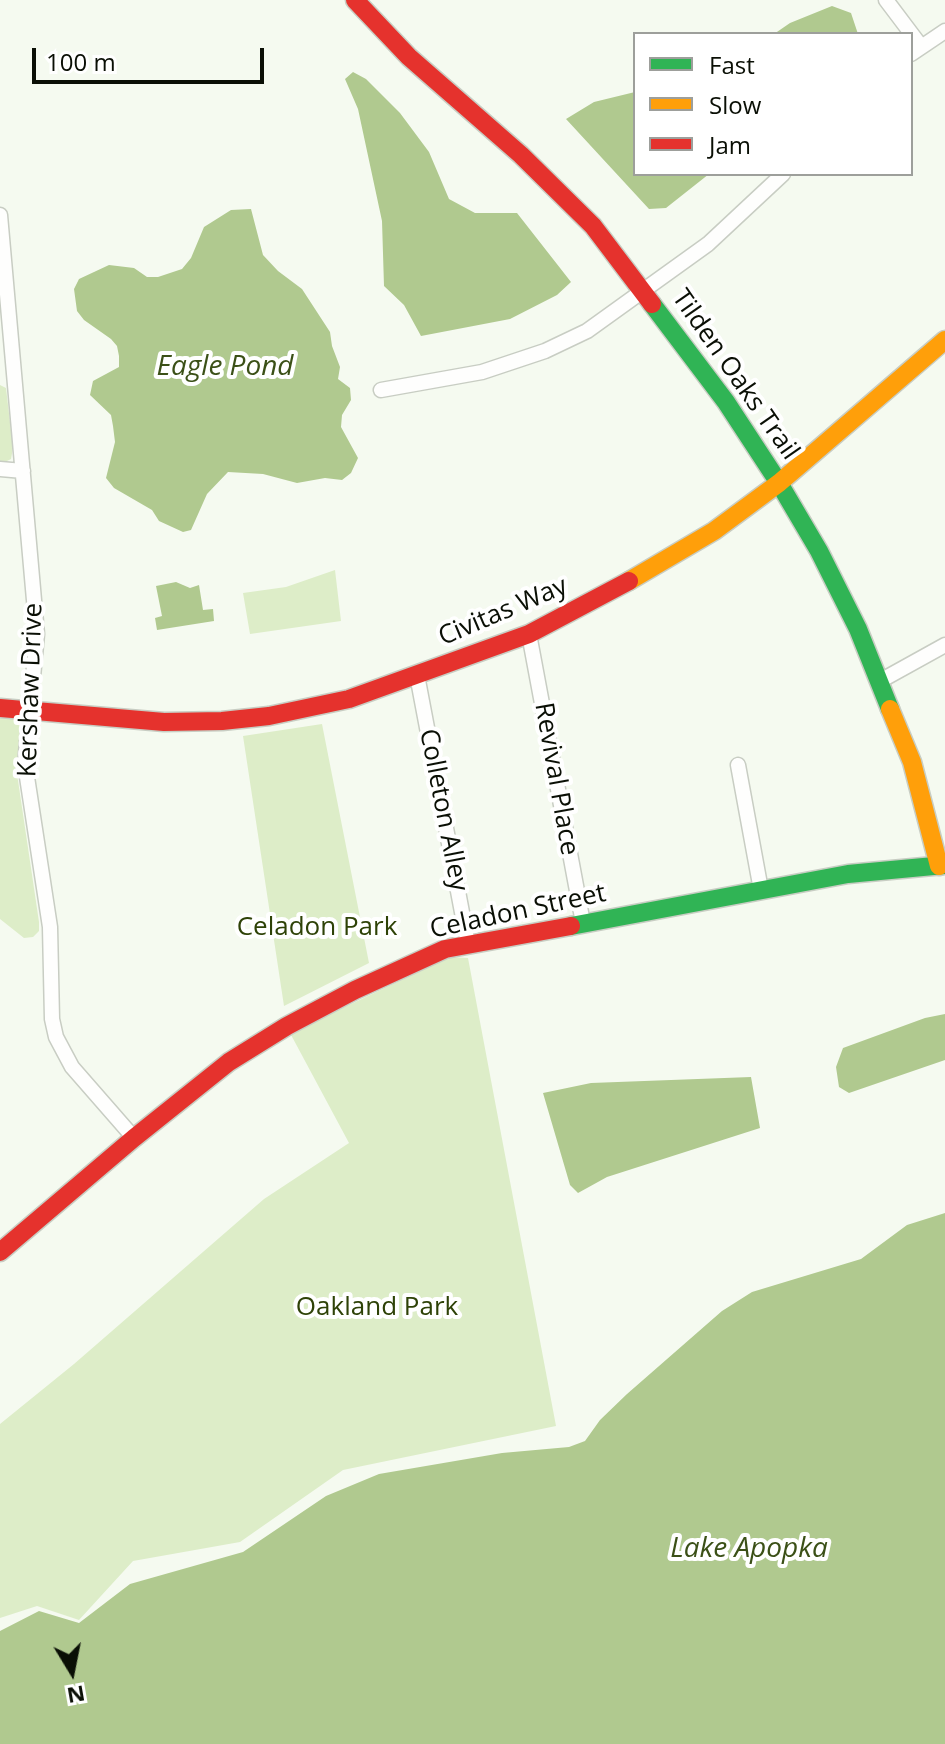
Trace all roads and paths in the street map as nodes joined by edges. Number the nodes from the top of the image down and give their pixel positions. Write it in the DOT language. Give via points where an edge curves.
graph roads {
  1 [pos="355,0"];
  2 [pos="886,0"];
  3 [pos="945,31"];
  4 [pos="905,32"];
  5 [pos="916,50"];
  6 [pos="781,176"];
  7 [pos="0,215"];
  8 [pos="643,290"];
  9 [pos="945,340"];
  10 [pos="8,376"];
  11 [pos="381,390"];
  12 [pos="0,469"];
  13 [pos="23,471"];
  14 [pos="779,483"];
  15 [pos="529,634"];
  16 [pos="945,645"];
  17 [pos="417,675"];
  18 [pos="880,681"];
  19 [pos="0,708"];
  20 [pos="29,711"];
  21 [pos="738,765"];
  22 [pos="942,866"];
  23 [pos="761,890"];
  24 [pos="583,923"];
  25 [pos="468,944"];
  26 [pos="134,1138"];
  27 [pos="0,1252"];
  1 -- 8 [label="street, Tilden Oaks Trail" via="409,57 593,226"];
  2 -- 4 [label="street"];
  3 -- 5 [label="street"];
  6 -- 8 [label="street" via="708,244"];
  7 -- 10 [label="street, Kershaw Drive"];
  8 -- 11 [label="street" via="587,331 545,351 482,372"];
  8 -- 14 [label="street, Tilden Oaks Trail"];
  9 -- 14 [label="street, Civitas Way"];
  10 -- 13 [label="street, Kershaw Drive"];
  12 -- 13 [label="street"];
  13 -- 20 [label="street, Kershaw Drive" via="37,634"];
  14 -- 15 [label="street, Civitas Way" via="664,562"];
  14 -- 18 [label="street, Tilden Oaks Trail" via="819,551"];
  15 -- 17 [label="street, Civitas Way"];
  15 -- 24 [label="street, Revival Place"];
  16 -- 18 [label="street"];
  17 -- 20 [label="street, Civitas Way" via="349,699 222,721"];
  17 -- 25 [label="street, Colleton Alley"];
  18 -- 22 [label="street, Tilden Oaks Trail" via="912,762"];
  19 -- 20 [label="street, Civitas Way"];
  20 -- 26 [label="street, Kershaw Drive" via="25,764 50,927 56,1037 72,1067"];
  21 -- 23 [label="street"];
  22 -- 23 [label="street, Celadon Street" via="848,874"];
  23 -- 24 [label="street, Celadon Street"];
  24 -- 25 [label="street, Celadon Street"];
  25 -- 26 [label="street, Celadon Street" via="407,966 287,1026 229,1062"];
  26 -- 27 [label="street, Celadon Street"];
}
